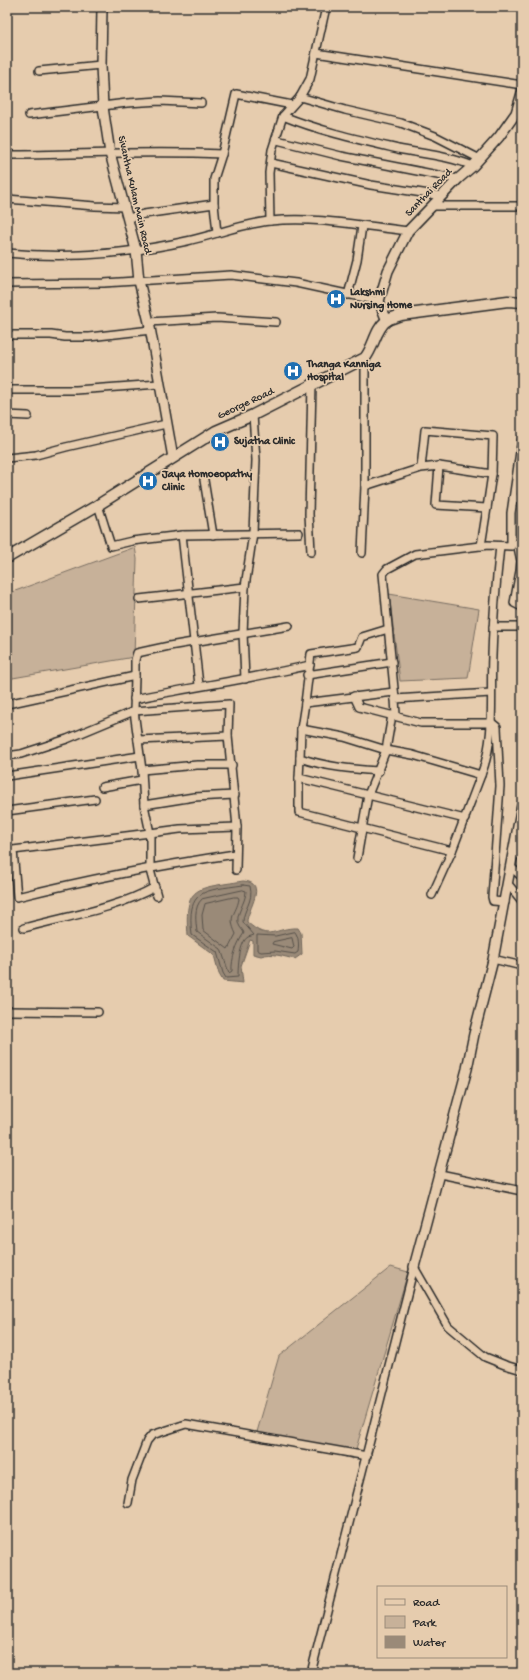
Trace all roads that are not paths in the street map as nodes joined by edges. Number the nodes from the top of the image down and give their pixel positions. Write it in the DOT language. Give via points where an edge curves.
graph roads {
  1 [pos="102,7"];
  2 [pos="326,7"];
  3 [pos="316,52"];
  4 [pos="101,65"];
  5 [pos="40,72"];
  6 [pos="522,85"];
  7 [pos="522,93"];
  8 [pos="300,97"];
  9 [pos="201,103"];
  10 [pos="292,105"];
  11 [pos="103,107"];
  12 [pos="29,115"];
  13 [pos="283,116"];
  14 [pos="277,140"];
  15 [pos="110,153"];
  16 [pos="222,154"];
  17 [pos="7,155"];
  18 [pos="480,159"];
  19 [pos="271,163"];
  20 [pos="473,166"];
  21 [pos="458,179"];
  22 [pos="442,196"];
  23 [pos="7,199"];
  24 [pos="214,204"];
  25 [pos="433,206"];
  26 [pos="522,206"];
  27 [pos="125,207"];
  28 [pos="129,218"];
  29 [pos="270,221"];
  30 [pos="362,226"];
  31 [pos="408,232"];
  32 [pos="217,233"];
  33 [pos="136,250"];
  34 [pos="7,254"];
  35 [pos="139,281"];
  36 [pos="7,284"];
  37 [pos="348,295"];
  38 [pos="378,301"];
  39 [pos="522,302"];
  40 [pos="386,321"];
  41 [pos="276,322"];
  42 [pos="150,326"];
  43 [pos="7,335"];
  44 [pos="365,358"];
  45 [pos="159,384"];
  46 [pos="312,384"];
  47 [pos="7,390"];
  48 [pos="7,415"];
  49 [pos="253,415"];
  50 [pos="28,416"];
  51 [pos="166,424"];
  52 [pos="522,438"];
  53 [pos="7,458"];
  54 [pos="173,458"];
  55 [pos="521,459"];
  56 [pos="439,466"];
  57 [pos="421,468"];
  58 [pos="492,474"];
  59 [pos="204,480"];
  60 [pos="365,486"];
  61 [pos="513,498"];
  62 [pos="522,499"];
  63 [pos="98,505"];
  64 [pos="487,508"];
  65 [pos="252,533"];
  66 [pos="299,533"];
  67 [pos="182,535"];
  68 [pos="214,535"];
  69 [pos="517,543"];
  70 [pos="481,546"];
  71 [pos="500,546"];
  72 [pos="311,552"];
  73 [pos="362,553"];
  74 [pos="7,558"];
  75 [pos="521,572"];
  76 [pos="245,587"];
  77 [pos="189,593"];
  78 [pos="139,599"];
  79 [pos="522,607"];
  80 [pos="289,626"];
  81 [pos="493,627"];
  82 [pos="522,627"];
  83 [pos="388,630"];
  84 [pos="243,633"];
  85 [pos="195,642"];
  86 [pos="392,662"];
  87 [pos="310,665"];
  88 [pos="307,675"];
  89 [pos="135,676"];
  90 [pos="245,679"];
  91 [pos="199,685"];
  92 [pos="491,692"];
  93 [pos="395,695"];
  94 [pos="354,696"];
  95 [pos="134,699"];
  96 [pos="305,703"];
  97 [pos="7,704"];
  98 [pos="134,711"];
  99 [pos="394,715"];
  100 [pos="492,723"];
  101 [pos="301,729"];
  102 [pos="228,736"];
  103 [pos="138,740"];
  104 [pos="386,750"];
  105 [pos="7,756"];
  106 [pos="140,756"];
  107 [pos="300,758"];
  108 [pos="232,765"];
  109 [pos="142,770"];
  110 [pos="379,771"];
  111 [pos="481,774"];
  112 [pos="7,776"];
  113 [pos="299,778"];
  114 [pos="142,780"];
  115 [pos="102,787"];
  116 [pos="235,795"];
  117 [pos="368,795"];
  118 [pos="95,799"];
  119 [pos="144,805"];
  120 [pos="522,805"];
  121 [pos="7,811"];
  122 [pos="465,819"];
  123 [pos="237,827"];
  124 [pos="364,828"];
  125 [pos="150,833"];
  126 [pos="513,850"];
  127 [pos="452,852"];
  128 [pos="235,854"];
  129 [pos="522,857"];
  130 [pos="357,858"];
  131 [pos="510,867"];
  132 [pos="150,870"];
  133 [pos="236,870"];
  134 [pos="522,877"];
  135 [pos="508,884"];
  136 [pos="155,888"];
  137 [pos="432,895"];
  138 [pos="158,896"];
  139 [pos="522,901"];
  140 [pos="505,902"];
  141 [pos="24,928"];
  142 [pos="493,958"];
  143 [pos="522,966"];
  144 [pos="7,1011"];
  145 [pos="98,1012"];
  146 [pos="440,1174"];
  147 [pos="522,1191"];
  148 [pos="414,1267"];
  149 [pos="522,1370"];
  150 [pos="367,1456"];
  151 [pos="128,1503"];
  152 [pos="311,1673"];
  1 -- 4 [label="street, Sivantha Kulam Main Road"];
  2 -- 3 [label="street"];
  3 -- 6 [label="street"];
  3 -- 8 [label="street" via="310,79"];
  4 -- 5 [label="street"];
  4 -- 11 [label="street, Sivantha Kulam Main Road"];
  7 -- 18 [label="street, Santhai Road" via="516,113"];
  8 -- 10 [label="street"];
  8 -- 18 [label="street" via="401,123 435,136"];
  9 -- 11 [label="street" via="160,101"];
  10 -- 13 [label="street"];
  10 -- 16 [label="street" via="236,94"];
  11 -- 12 [label="street"];
  11 -- 15 [label="street, Sivantha Kulam Main Road"];
  13 -- 14 [label="street"];
  13 -- 20 [label="street" via="302,124 377,144 454,159"];
  14 -- 19 [label="street" via="272,150"];
  14 -- 21 [label="street" via="341,156"];
  15 -- 16 [label="street" via="172,151"];
  15 -- 17 [label="street"];
  15 -- 27 [label="street, Sivantha Kulam Main Road"];
  16 -- 24 [label="street" via="214,179"];
  18 -- 20 [label="street, Santhai Road"];
  19 -- 22 [label="street" via="370,185"];
  19 -- 29 [label="street"];
  20 -- 21 [label="street, Santhai Road"];
  21 -- 22 [label="street, Santhai Road"];
  22 -- 25 [label="street, Santhai Road"];
  23 -- 27 [label="street"];
  24 -- 28 [label="street"];
  24 -- 32 [label="street"];
  25 -- 26 [label="street"];
  25 -- 31 [label="street, Santhai Road"];
  27 -- 28 [label="street, Sivantha Kulam Main Road"];
  28 -- 33 [label="street, Sivantha Kulam Main Road"];
  29 -- 30 [label="street" via="320,220"];
  29 -- 32 [label="street"];
  30 -- 31 [label="street"];
  30 -- 37 [label="street"];
  31 -- 38 [label="street, Santhai Road" via="388,271"];
  32 -- 33 [label="street" via="187,242"];
  33 -- 34 [label="street" via="70,256"];
  33 -- 35 [label="street, Sivantha Kulam Main Road"];
  35 -- 36 [label="street"];
  35 -- 37 [label="street" via="231,275 296,283"];
  35 -- 42 [label="street, Sivantha Kulam Main Road"];
  37 -- 38 [label="street"];
  38 -- 40 [label="street"];
  39 -- 40 [label="main road" via="508,301 401,315"];
  40 -- 44 [label="main road"];
  41 -- 42 [label="street" via="217,318"];
  42 -- 43 [label="street" via="89,337"];
  42 -- 45 [label="street, Sivantha Kulam Main Road"];
  44 -- 46 [label="main road, George Road"];
  44 -- 60 [label="street"];
  45 -- 47 [label="street" via="76,390"];
  45 -- 51 [label="street, Sivantha Kulam Main Road"];
  46 -- 49 [label="main road, George Road"];
  46 -- 72 [label="street" via="309,514"];
  48 -- 50 [label="street"];
  49 -- 54 [label="main road, George Road" via="216,431"];
  49 -- 65 [label="street" via="256,460"];
  51 -- 53 [label="street" via="36,455"];
  51 -- 54 [label="street, Sivantha Kulam Main Road"];
  52 -- 55 [label="street"];
  54 -- 63 [label="main road, George Road"];
  55 -- 61 [label="street"];
  56 -- 57 [label="street"];
  56 -- 58 [label="street"];
  56 -- 64 [label="street" via="436,505"];
  57 -- 58 [label="street" via="425,430 445,431 493,436"];
  57 -- 60 [label="street"];
  58 -- 64 [label="street"];
  59 -- 68 [label="street"];
  60 -- 73 [label="street"];
  61 -- 62 [label="street"];
  61 -- 69 [label="street"];
  63 -- 67 [label="street" via="111,546"];
  63 -- 74 [label="main road, George Road"];
  64 -- 70 [label="street"];
  65 -- 66 [label="street"];
  65 -- 68 [label="street"];
  65 -- 76 [label="street"];
  67 -- 68 [label="street"];
  67 -- 77 [label="street"];
  69 -- 71 [label="street"];
  69 -- 75 [label="street"];
  70 -- 71 [label="street"];
  70 -- 83 [label="street" via="415,554 387,569 383,574 383,582"];
  71 -- 81 [label="street"];
  75 -- 79 [label="street" via="514,603"];
  76 -- 77 [label="street"];
  76 -- 84 [label="street"];
  77 -- 78 [label="street"];
  77 -- 85 [label="street"];
  80 -- 84 [label="street"];
  81 -- 82 [label="street"];
  81 -- 92 [label="street"];
  83 -- 86 [label="street"];
  83 -- 87 [label="street" via="362,637 358,647 311,654"];
  84 -- 85 [label="street"];
  84 -- 90 [label="street"];
  85 -- 89 [label="street" via="137,653"];
  85 -- 91 [label="street"];
  86 -- 88 [label="street"];
  86 -- 93 [label="street"];
  87 -- 88 [label="street"];
  87 -- 90 [label="street"];
  88 -- 96 [label="street"];
  89 -- 95 [label="street"];
  89 -- 97 [label="street"];
  90 -- 91 [label="street"];
  91 -- 95 [label="street"];
  92 -- 93 [label="street"];
  92 -- 100 [label="street"];
  93 -- 94 [label="street"];
  93 -- 99 [label="street"];
  94 -- 96 [label="street"];
  94 -- 99 [label="street" via="359,707"];
  95 -- 98 [label="street"];
  96 -- 101 [label="street"];
  98 -- 102 [label="street" via="229,704"];
  98 -- 103 [label="street"];
  98 -- 105 [label="street" via="67,739"];
  99 -- 100 [label="street" via="421,723"];
  99 -- 104 [label="street"];
  100 -- 111 [label="street" via="487,759"];
  100 -- 140 [label="street" via="498,727 500,786 492,897 493,901"];
  101 -- 104 [label="street" via="344,737"];
  101 -- 107 [label="street"];
  102 -- 103 [label="street"];
  102 -- 108 [label="street"];
  103 -- 106 [label="street"];
  104 -- 110 [label="street"];
  104 -- 111 [label="street"];
  106 -- 109 [label="street"];
  106 -- 112 [label="street"];
  107 -- 110 [label="street" via="320,765"];
  107 -- 113 [label="street"];
  108 -- 109 [label="street"];
  108 -- 116 [label="street"];
  109 -- 114 [label="street"];
  110 -- 117 [label="street"];
  111 -- 122 [label="street"];
  113 -- 117 [label="street"];
  113 -- 124 [label="street" via="299,812"];
  114 -- 115 [label="street"];
  114 -- 119 [label="street"];
  116 -- 119 [label="street" via="194,797"];
  116 -- 123 [label="street"];
  117 -- 122 [label="street"];
  117 -- 124 [label="street"];
  118 -- 121 [label="street"];
  119 -- 125 [label="street"];
  120 -- 126 [label="street"];
  122 -- 127 [label="street"];
  123 -- 125 [label="street"];
  123 -- 128 [label="street"];
  124 -- 127 [label="street"];
  124 -- 130 [label="street"];
  125 -- 132 [label="street"];
  125 -- 132 [label="street" via="12,852 17,897"];
  126 -- 129 [label="street"];
  126 -- 131 [label="street"];
  127 -- 137 [label="street"];
  128 -- 132 [label="street"];
  128 -- 133 [label="street"];
  131 -- 134 [label="street"];
  131 -- 135 [label="street"];
  132 -- 136 [label="street"];
  135 -- 139 [label="street"];
  135 -- 140 [label="street"];
  136 -- 138 [label="street"];
  136 -- 141 [label="street" via="119,903"];
  140 -- 142 [label="street"];
  142 -- 143 [label="street"];
  142 -- 146 [label="street" via="468,1069"];
  144 -- 145 [label="street"];
  146 -- 147 [label="street"];
  146 -- 148 [label="street"];
  148 -- 149 [label="street" via="448,1326 485,1357"];
  148 -- 150 [label="street"];
  150 -- 151 [label="street" via="186,1424 152,1435 147,1441 132,1480"];
  150 -- 152 [label="street"];
}
